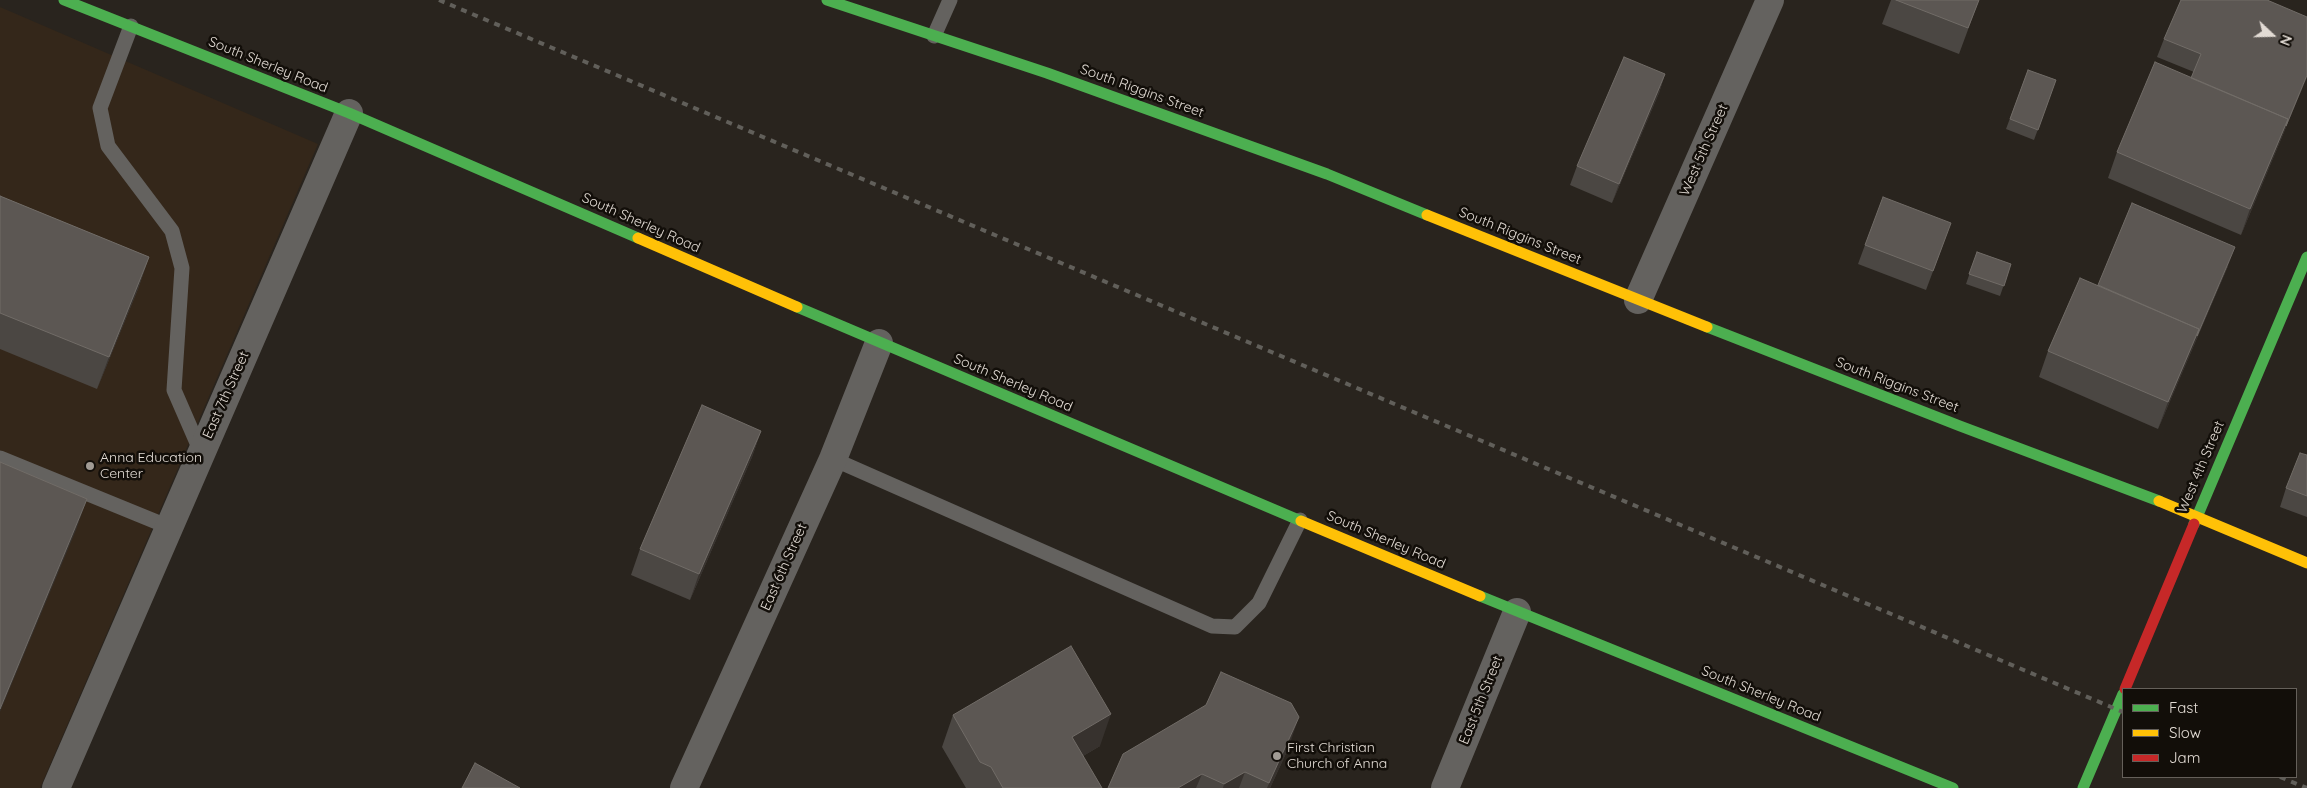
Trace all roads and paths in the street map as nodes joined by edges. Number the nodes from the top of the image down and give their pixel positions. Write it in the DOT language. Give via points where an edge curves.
graph roads {
  1 [pos="64,0"];
  2 [pos="827,0"];
  3 [pos="950,0"];
  4 [pos="1770,0"];
  5 [pos="131,26"];
  6 [pos="934,36"];
  7 [pos="349,113"];
  8 [pos="2307,257"];
  9 [pos="1638,300"];
  10 [pos="879,343"];
  11 [pos="201,452"];
  12 [pos="0,458"];
  13 [pos="833,459"];
  14 [pos="2197,515"];
  15 [pos="1300,520"];
  16 [pos="169,527"];
  17 [pos="2307,563"];
  18 [pos="1517,612"];
  19 [pos="2125,688"];
  20 [pos="2122,696"];
  21 [pos="56,788"];
  22 [pos="684,788"];
  23 [pos="1445,788"];
  24 [pos="1953,788"];
  25 [pos="2083,788"];
  1 -- 5 [label="street, South Sherley Road"];
  2 -- 6 [label="street, South Riggins Street"];
  3 -- 6 [label="lane"];
  4 -- 9 [label="street, West 5th Street"];
  5 -- 7 [label="street, South Sherley Road"];
  5 -- 11 [label="lane" via="100,108 108,146 172,231 182,268 174,390"];
  6 -- 9 [label="street, South Riggins Street" via="1047,72 1327,174"];
  7 -- 10 [label="street, South Sherley Road"];
  7 -- 11 [label="street, East 7th Street"];
  8 -- 14 [label="street, West 4th Street"];
  9 -- 14 [label="street, South Riggins Street"];
  10 -- 13 [label="street, East 6th Street"];
  10 -- 15 [label="street, South Sherley Road"];
  11 -- 16 [label="street, East 7th Street"];
  12 -- 16 [label="lane"];
  13 -- 15 [label="lane" via="1212,626 1235,627 1259,603"];
  13 -- 22 [label="street, East 6th Street"];
  14 -- 17 [label="street, South Riggins Street"];
  14 -- 19 [label="street, West 4th Street"];
  15 -- 18 [label="street, South Sherley Road"];
  16 -- 21 [label="street, East 7th Street"];
  18 -- 23 [label="street, East 5th Street"];
  18 -- 24 [label="street, South Sherley Road"];
  20 -- 25 [label="street"];
}
